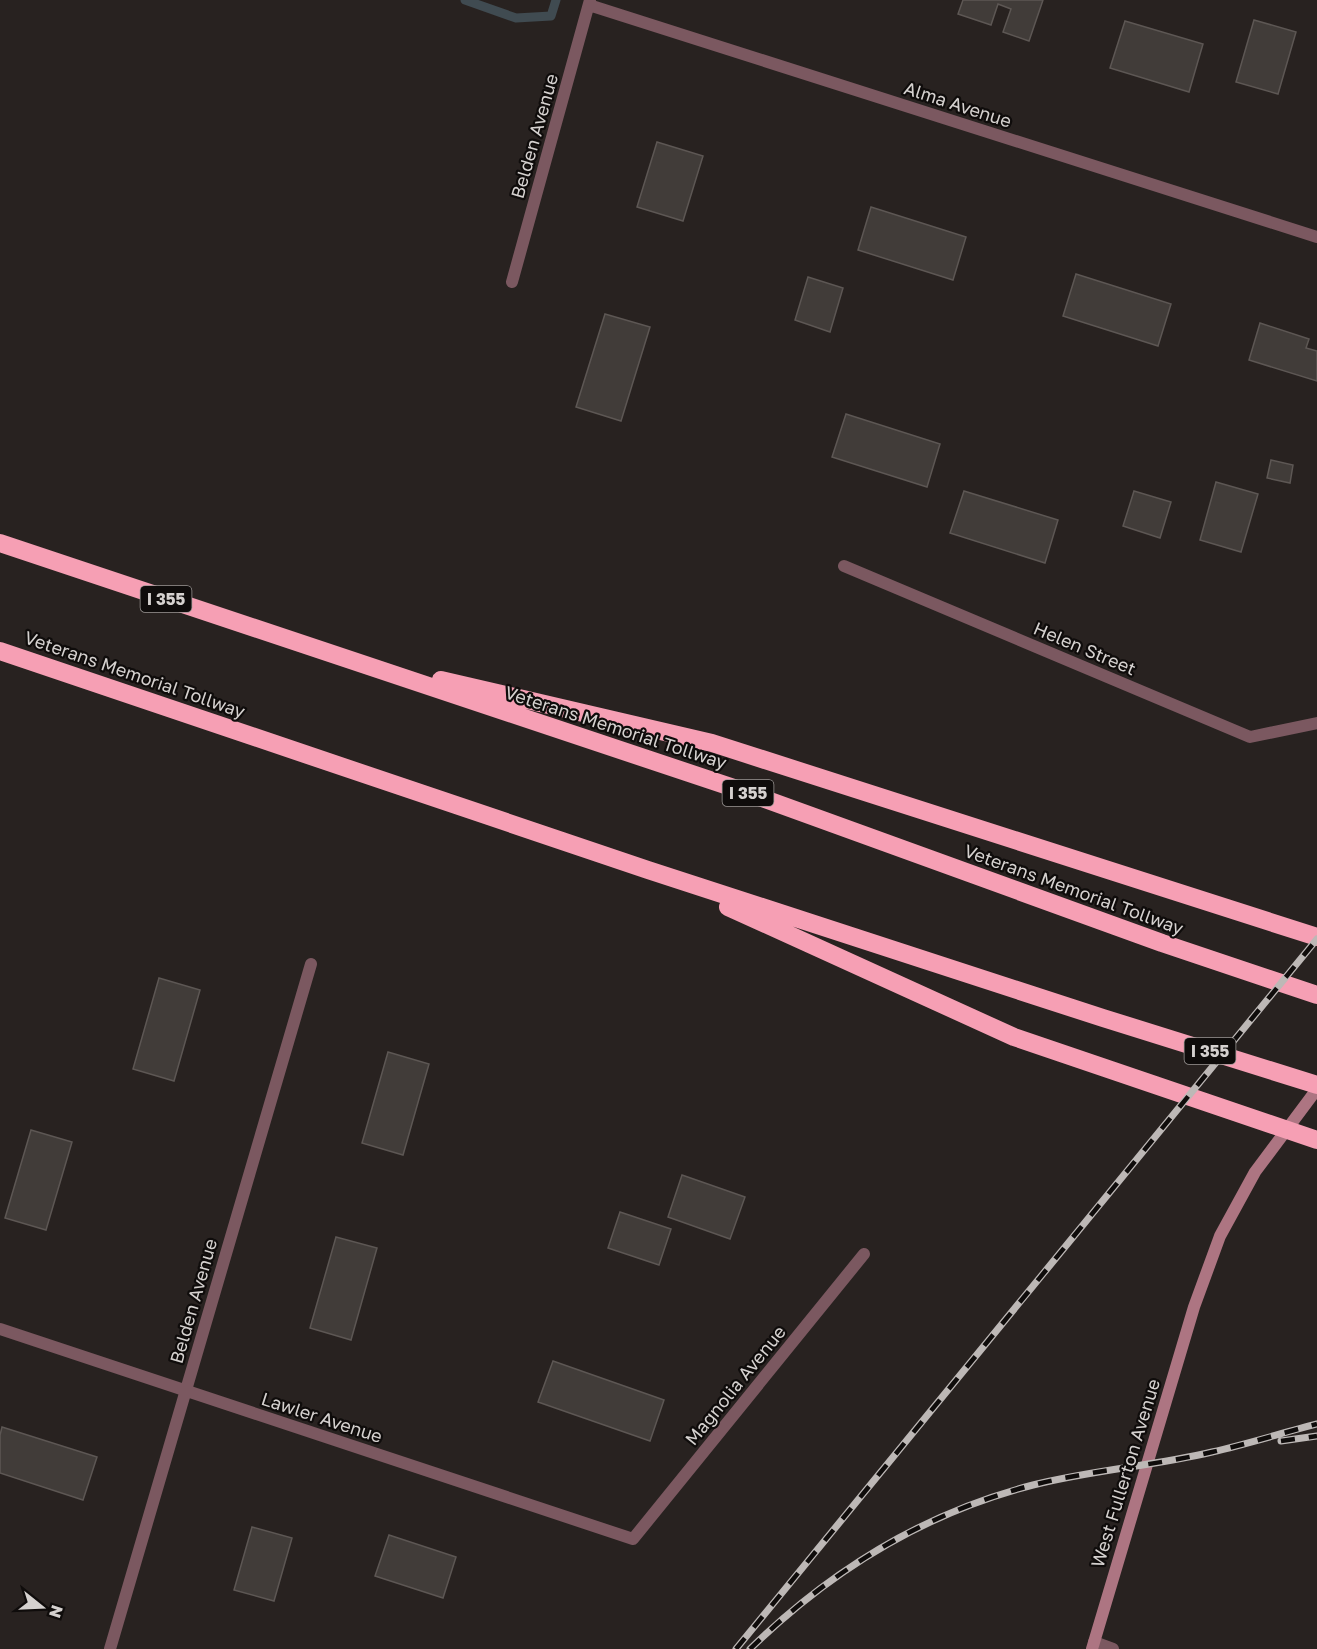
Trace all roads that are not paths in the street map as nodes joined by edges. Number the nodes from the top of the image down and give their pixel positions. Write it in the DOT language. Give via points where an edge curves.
graph roads {
  1 [pos="590,3"];
  2 [pos="1317,237"];
  3 [pos="512,282"];
  4 [pos="0,543"];
  5 [pos="844,566"];
  6 [pos="0,651"];
  7 [pos="331,655"];
  8 [pos="1317,723"];
  9 [pos="648,870"];
  10 [pos="1317,937"];
  11 [pos="310,964"];
  12 [pos="1317,995"];
  13 [pos="1317,1087"];
  14 [pos="1317,1140"];
  15 [pos="864,1254"];
  16 [pos="0,1329"];
  17 [pos="185,1391"];
  18 [pos="633,1539"];
  19 [pos="1093,1645"];
  20 [pos="110,1649"];
  21 [pos="1113,1649"];
  1 -- 2 [label="street, Alma Avenue"];
  1 -- 3 [label="street, Belden Avenue"];
  4 -- 7 [label="highway, Veterans Memorial Tollway / I 355"];
  5 -- 8 [label="street, Helen Street" via="1250,737"];
  6 -- 9 [label="highway, Veterans Memorial Tollway / I 355"];
  7 -- 10 [label="highway" via="712,743"];
  7 -- 12 [label="highway, Veterans Memorial Tollway / I 355" via="740,790 1161,943"];
  9 -- 13 [label="highway, Veterans Memorial Tollway / I 355"];
  9 -- 14 [label="highway" via="1014,1037"];
  11 -- 17 [label="street, Belden Avenue"];
  13 -- 19 [label="street, West Fullerton Avenue" via="1255,1172 1220,1236 1194,1307"];
  15 -- 18 [label="street, Magnolia Avenue"];
  16 -- 17 [label="street, Lawler Avenue"];
  17 -- 18 [label="street, Lawler Avenue"];
  17 -- 20 [label="street, Belden Avenue"];
  19 -- 21 [label="street"];
}
